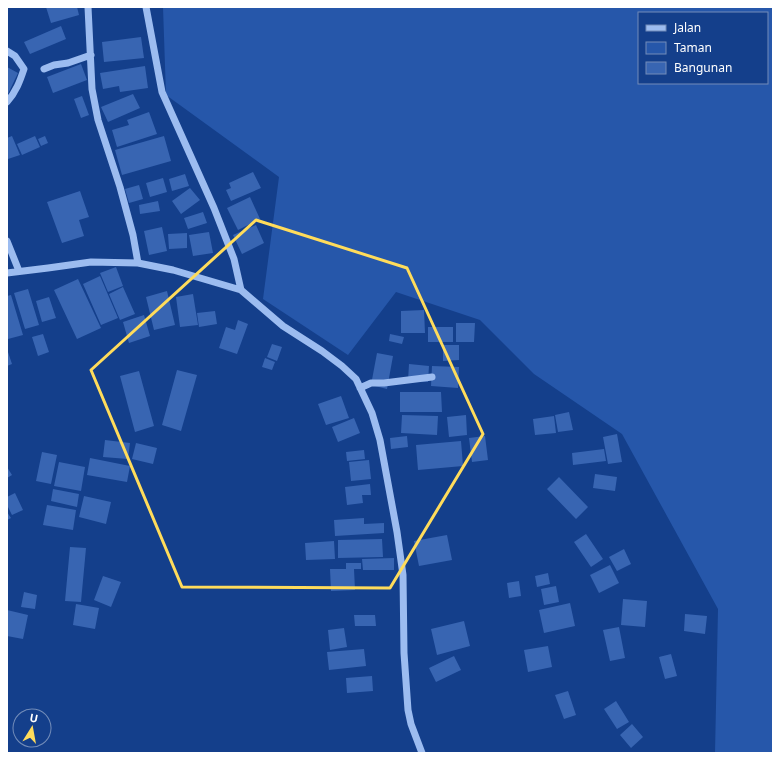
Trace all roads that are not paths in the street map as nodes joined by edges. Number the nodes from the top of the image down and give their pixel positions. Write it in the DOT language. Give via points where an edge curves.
graph roads {
  1 [pos="88,7"];
  2 [pos="146,7"];
  3 [pos="7,51"];
  4 [pos="91,55"];
  5 [pos="44,69"];
  6 [pos="7,102"];
  7 [pos="7,241"];
  8 [pos="138,263"];
  9 [pos="19,271"];
  10 [pos="7,273"];
  11 [pos="242,290"];
  12 [pos="432,378"];
  13 [pos="360,388"];
  14 [pos="422,753"];
  1 -- 4 [label="street"];
  2 -- 11 [label="street" via="162,92 214,208 234,259"];
  3 -- 6 [label="street" via="15,56 24,69"];
  4 -- 5 [label="street"];
  4 -- 8 [label="street" via="92,89 98,120 120,187"];
  7 -- 9 [label="street"];
  8 -- 9 [label="street" via="91,262"];
  8 -- 11 [label="street" via="173,270"];
  9 -- 10 [label="street"];
  11 -- 13 [label="street" via="283,326 342,366 356,379"];
  12 -- 13 [label="street" via="371,383"];
  13 -- 14 [label="street" via="372,413 380,440 397,532 403,575 408,710"];
}
